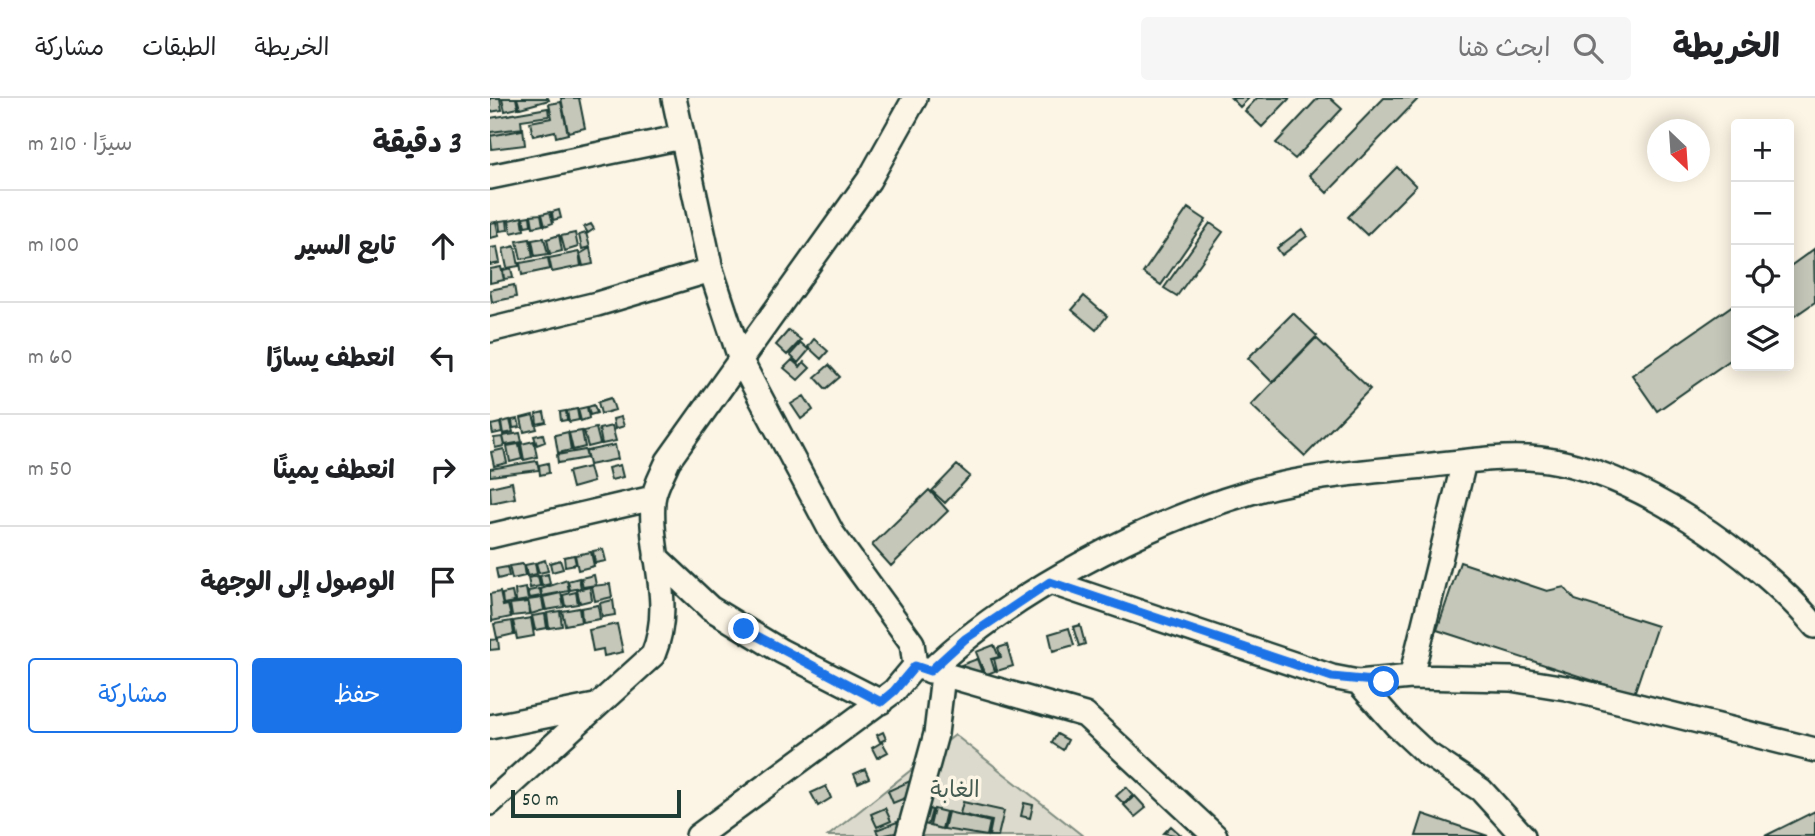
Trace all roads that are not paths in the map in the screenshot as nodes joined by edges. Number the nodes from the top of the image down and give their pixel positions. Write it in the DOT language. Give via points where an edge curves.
graph roads {
  1 [pos="674,98"];
  2 [pos="915,98"];
  3 [pos="682,137"];
  4 [pos="490,177"];
  5 [pos="711,270"];
  6 [pos="490,330"];
  7 [pos="741,360"];
  8 [pos="1464,461"];
  9 [pos="653,498"];
  10 [pos="490,536"];
  11 [pos="656,557"];
  12 [pos="1050,582"];
  13 [pos="1815,626"];
  14 [pos="929,671"];
  15 [pos="1411,677"];
  16 [pos="1358,682"];
  17 [pos="881,702"];
  18 [pos="598,705"];
  19 [pos="490,727"];
  20 [pos="1815,750"];
  21 [pos="490,803"];
  22 [pos="698,836"];
  23 [pos="908,836"];
  24 [pos="1215,836"];
  25 [pos="1523,836"];
  1 -- 3 [label="street"];
  2 -- 7 [label="street" via="869,180"];
  3 -- 4 [label="street"];
  3 -- 5 [label="street"];
  5 -- 6 [label="street"];
  5 -- 7 [label="street"];
  7 -- 9 [label="street" via="668,461"];
  7 -- 14 [label="street" via="832,533"];
  8 -- 12 [label="street" via="1313,479 1251,492 1168,522"];
  8 -- 13 [label="street" via="1540,459 1596,474 1656,499 1725,544 1791,598"];
  8 -- 15 [label="street"];
  9 -- 10 [label="street"];
  9 -- 11 [label="street"];
  11 -- 17 [label="street" via="710,608 780,651"];
  11 -- 18 [label="street" via="664,606 662,633 653,655"];
  12 -- 14 [label="street" via="965,639"];
  12 -- 16 [label="street"];
  14 -- 17 [label="street"];
  14 -- 23 [label="street" via="936,734"];
  14 -- 24 [label="street" via="1085,715"];
  15 -- 16 [label="street"];
  15 -- 20 [label="street" via="1511,679 1566,688"];
  16 -- 25 [label="street" via="1426,753 1481,790"];
  17 -- 22 [label="street"];
  18 -- 19 [label="street"];
  18 -- 21 [label="street"];
}
